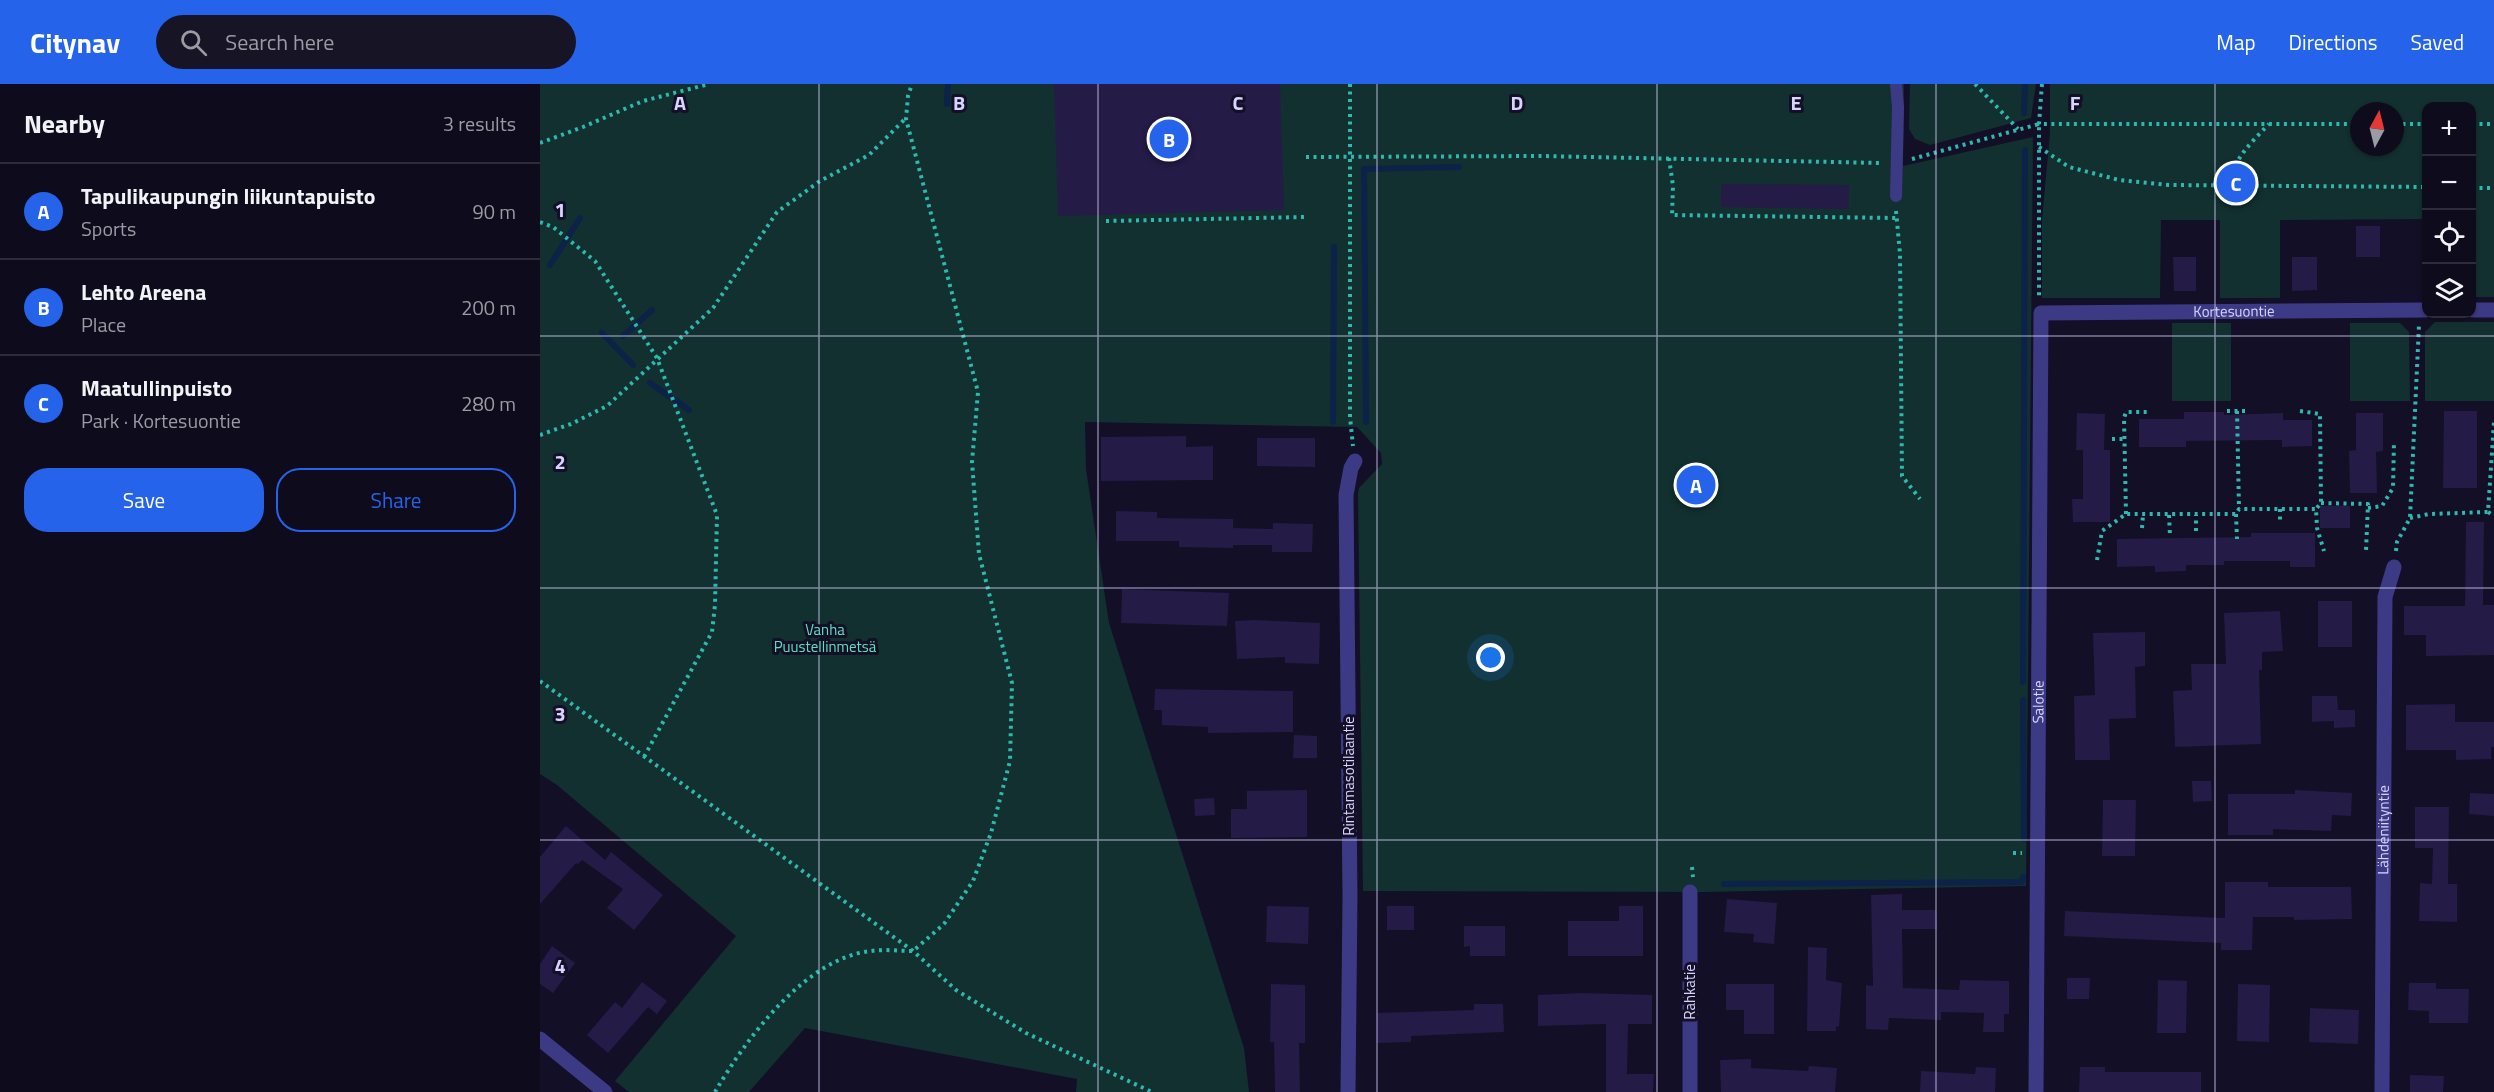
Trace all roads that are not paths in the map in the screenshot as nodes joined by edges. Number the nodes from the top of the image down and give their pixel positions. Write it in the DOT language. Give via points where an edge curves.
graph roads {
  1 [pos="1896,84"];
  2 [pos="1896,196"];
  3 [pos="2422,310"];
  4 [pos="2476,310"];
  5 [pos="2494,310"];
  6 [pos="2041,313"];
  7 [pos="1355,461"];
  8 [pos="2394,567"];
  9 [pos="1690,892"];
  10 [pos="540,1039"];
  11 [pos="605,1092"];
  12 [pos="1348,1092"];
  13 [pos="1690,1092"];
  14 [pos="2036,1092"];
  15 [pos="2382,1092"];
  1 -- 2 [label="lane"];
  3 -- 6 [label="street, Kortesuontie"];
  4 -- 5 [label="street"];
  6 -- 14 [label="street, Salotie"];
  7 -- 12 [label="street, Rintamasotilaantie" via="1346,495"];
  8 -- 15 [label="street, Lähdeniityntie" via="2385,597"];
  9 -- 13 [label="street, Rahkatie"];
  10 -- 11 [label="street"];
}
